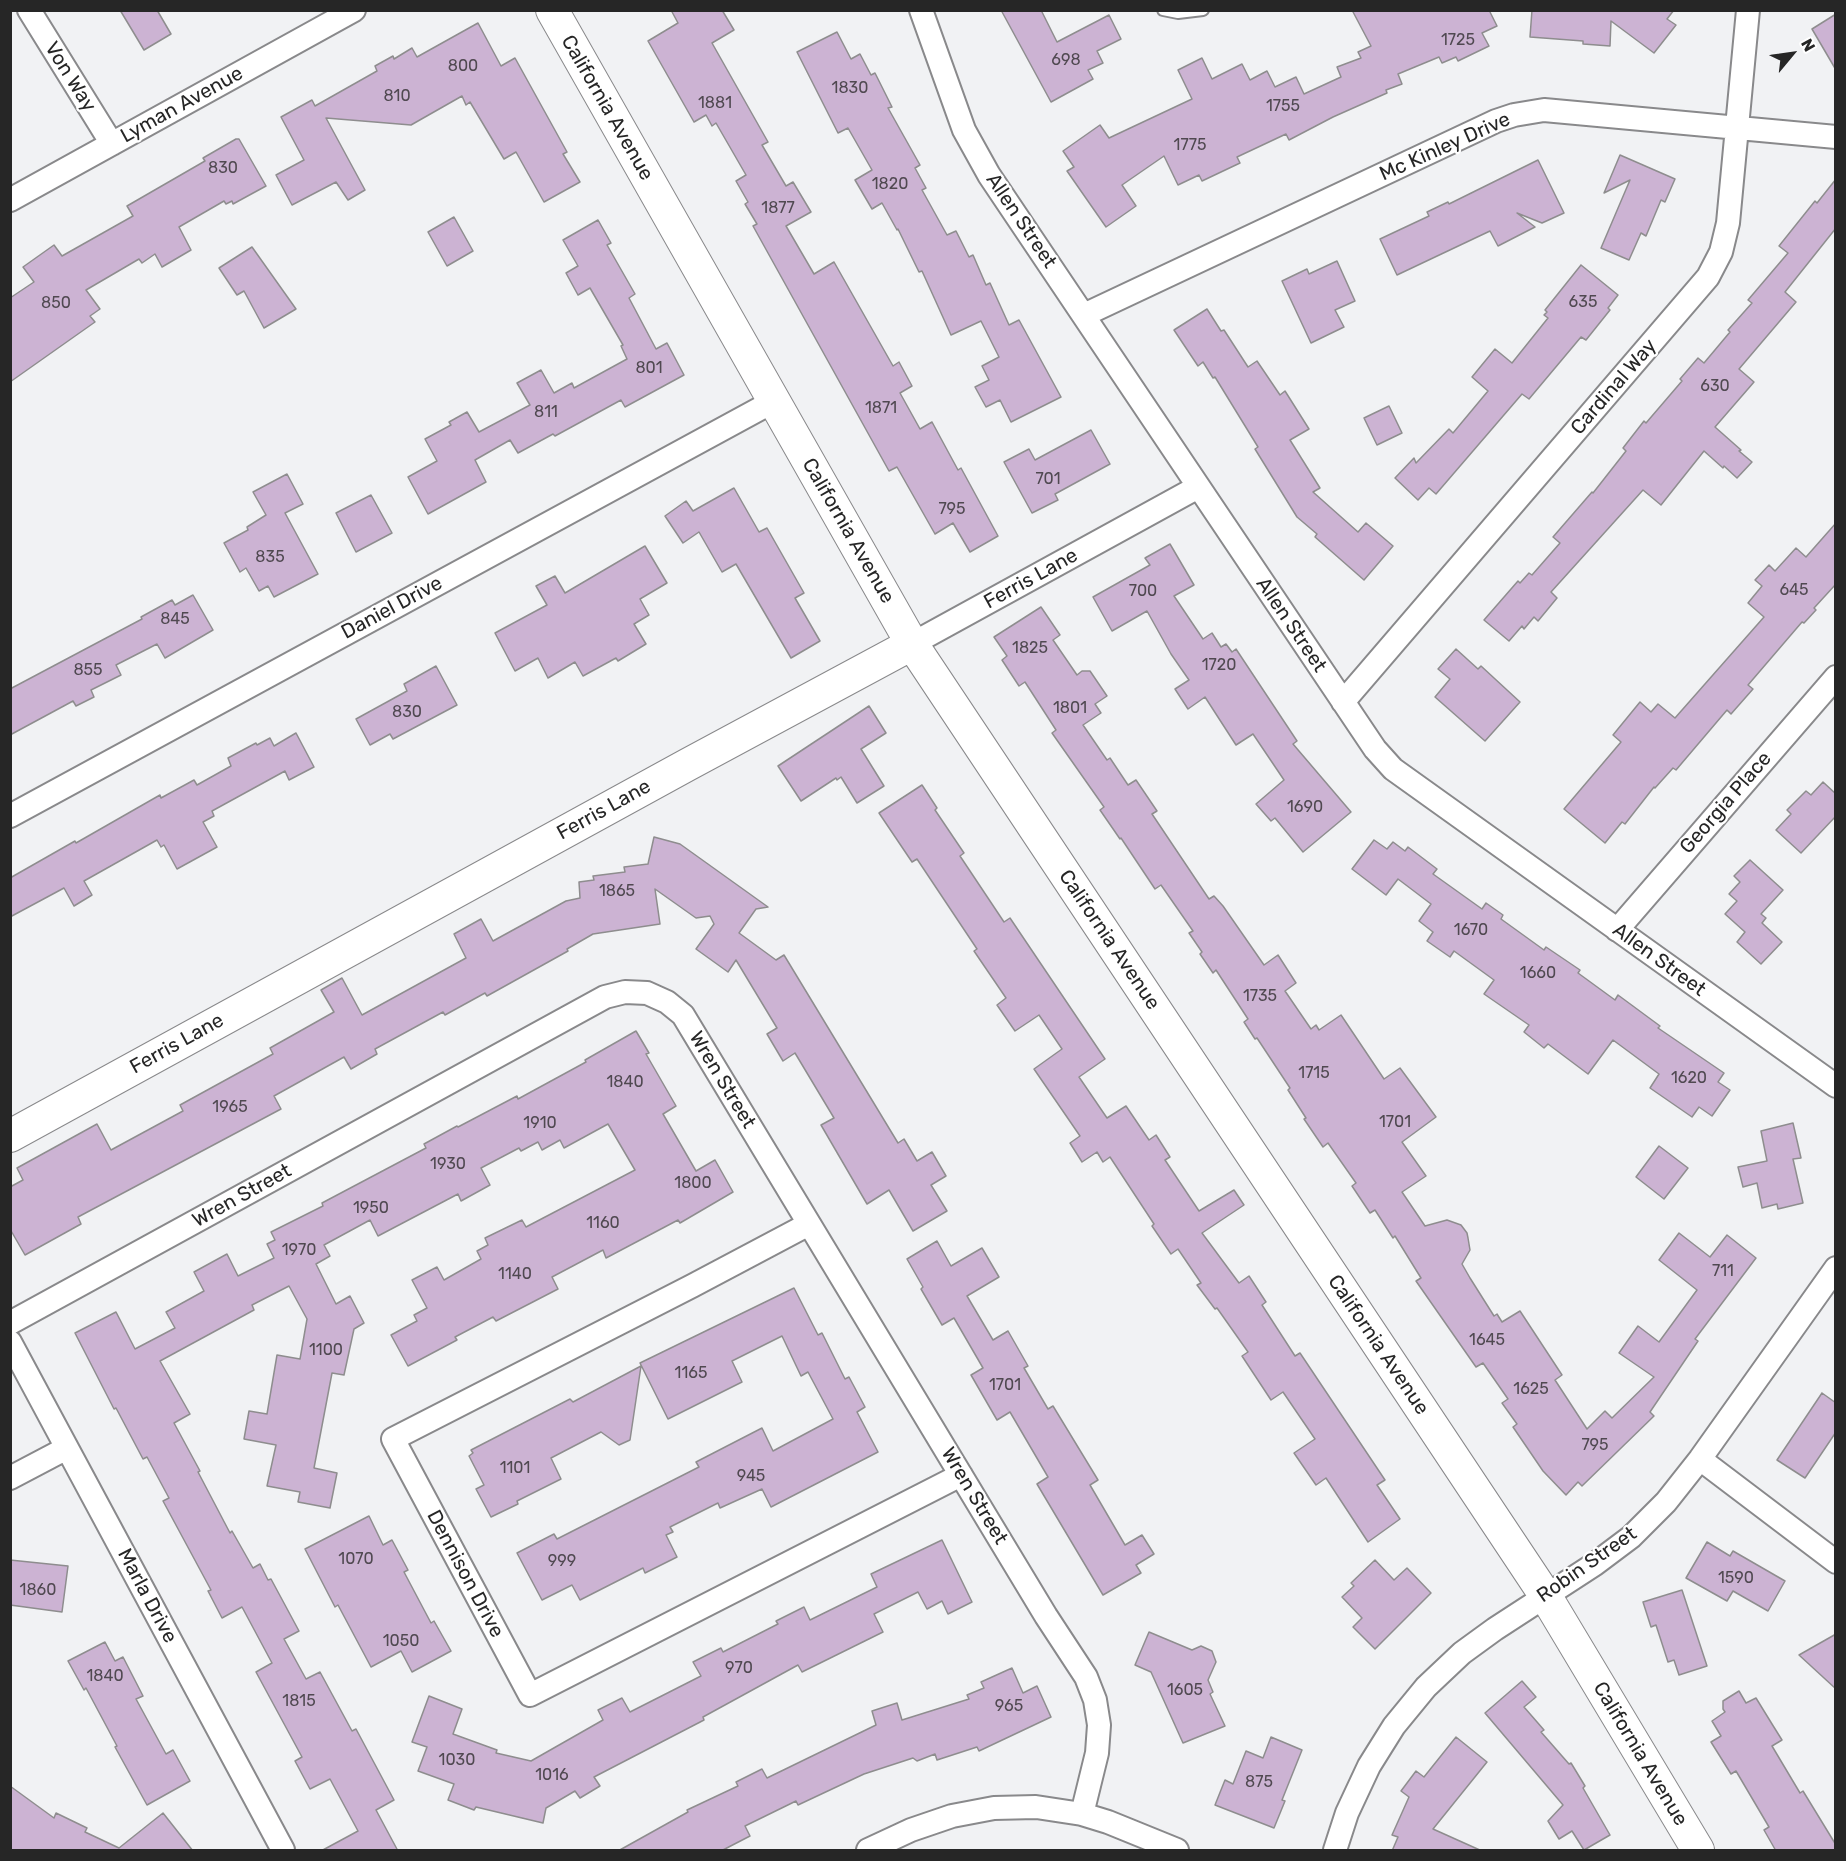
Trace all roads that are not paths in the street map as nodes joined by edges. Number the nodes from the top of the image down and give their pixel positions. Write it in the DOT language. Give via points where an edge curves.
graph roads {
  1 [pos="29,10"];
  2 [pos="354,10"];
  3 [pos="552,10"];
  4 [pos="921,10"];
  5 [pos="1163,10"];
  6 [pos="1203,10"];
  7 [pos="1748,10"];
  8 [pos="1737,128"];
  9 [pos="1836,137"];
  10 [pos="112,144"];
  11 [pos="10,200"];
  12 [pos="1084,315"];
  13 [pos="774,401"];
  14 [pos="1198,487"];
  15 [pos="912,644"];
  16 [pos="1836,677"];
  17 [pos="1343,702"];
  18 [pos="10,816"];
  19 [pos="1617,930"];
  20 [pos="1836,1086"];
  21 [pos="10,1136"];
  22 [pos="809,1224"];
  23 [pos="1836,1268"];
  24 [pos="10,1323"];
  25 [pos="10,1342"];
  26 [pos="67,1448"];
  27 [pos="1700,1459"];
  28 [pos="961,1475"];
  29 [pos="10,1478"];
  30 [pos="1836,1562"];
  31 [pos="1545,1595"];
  32 [pos="1083,1814"];
  33 [pos="283,1851"];
  34 [pos="868,1851"];
  35 [pos="1177,1851"];
  36 [pos="1335,1851"];
  37 [pos="1698,1851"];
  1 -- 10 [label="street, Von Way"];
  2 -- 10 [label="street, Lyman Avenue"];
  3 -- 13 [label="street, California Avenue"];
  4 -- 12 [label="street, Allen Street" via="964,130 989,176"];
  5 -- 6 [label="lane"];
  7 -- 8 [label="street, Cardinal Way"];
  8 -- 9 [label="street, Mc Kinley Drive"];
  8 -- 12 [label="street, Mc Kinley Drive" via="1544,110 1514,115"];
  8 -- 17 [label="street, Cardinal Way" via="1728,223 1721,252 1708,277"];
  10 -- 11 [label="street, Lyman Avenue"];
  12 -- 14 [label="street, Allen Street"];
  13 -- 15 [label="street, California Avenue"];
  13 -- 18 [label="street, Daniel Drive"];
  14 -- 15 [label="street, Ferris Lane"];
  14 -- 17 [label="street, Allen Street"];
  15 -- 21 [label="street, Ferris Lane"];
  15 -- 31 [label="street, California Avenue"];
  16 -- 19 [label="street, Georgia Place"];
  17 -- 19 [label="street, Allen Street" via="1393,769"];
  19 -- 20 [label="street, Allen Street"];
  22 -- 24 [label="street, Wren Street" via="683,1015 647,993 625,992 605,997"];
  22 -- 28 [label="street, Wren Street"];
  22 -- 28 [label="street, Dennison Drive" via="393,1439 530,1695"];
  23 -- 27 [label="street, Robin Street"];
  25 -- 26 [label="street, Marla Drive"];
  26 -- 29 [label="street"];
  26 -- 33 [label="street, Marla Drive"];
  27 -- 30 [label="street"];
  27 -- 31 [label="street, Robin Street" via="1666,1502 1631,1537"];
  28 -- 32 [label="street, Wren Street" via="1086,1677 1095,1700 1099,1725 1097,1753"];
  31 -- 36 [label="street, Robin Street" via="1462,1653 1426,1687 1394,1726 1369,1766"];
  31 -- 37 [label="street, California Avenue"];
  32 -- 34 [label="street" via="1036,1807 994,1808 952,1816"];
  32 -- 35 [label="street"];
}
